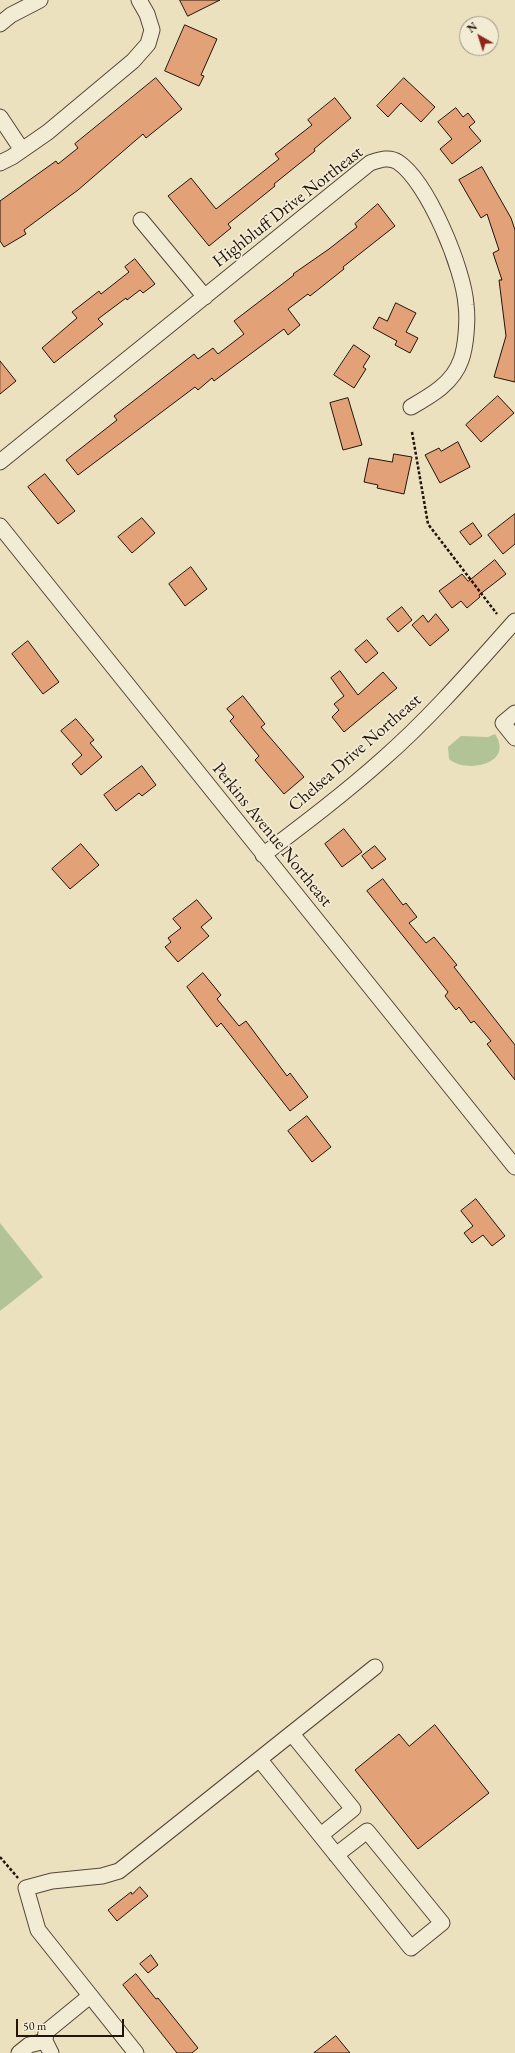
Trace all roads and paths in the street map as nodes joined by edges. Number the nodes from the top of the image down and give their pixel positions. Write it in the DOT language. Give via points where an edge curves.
graph roads {
  1 [pos="40,0"];
  2 [pos="139,0"];
  3 [pos="0,24"];
  4 [pos="0,117"];
  5 [pos="22,150"];
  6 [pos="0,163"];
  7 [pos="141,220"];
  8 [pos="205,297"];
  9 [pos="412,407"];
  10 [pos="412,432"];
  11 [pos="0,462"];
  12 [pos="0,526"];
  13 [pos="497,614"];
  14 [pos="515,621"];
  15 [pos="515,714"];
  16 [pos="515,738"];
  17 [pos="263,855"];
  18 [pos="515,1167"];
  19 [pos="375,1667"];
  20 [pos="292,1734"];
  21 [pos="260,1760"];
  22 [pos="321,1835"];
  23 [pos="336,1855"];
  24 [pos="0,1857"];
  25 [pos="26,1888"];
  26 [pos="90,1996"];
  27 [pos="48,2047"];
  28 [pos="19,2053"];
  29 [pos="136,2053"];
  1 -- 3 [label="street" via="11,15"];
  2 -- 5 [label="street" via="152,30 148,44 133,61 48,132"];
  4 -- 5 [label="street"];
  5 -- 6 [label="street"];
  7 -- 8 [label="street"];
  8 -- 9 [label="street, Highbluff Drive Northeast" via="370,163 384,158 397,161 409,172 437,215 459,273 466,306 461,360 452,378 435,394"];
  8 -- 11 [label="street, Highbluff Drive Northeast"];
  10 -- 13 [label="path" via="428,524"];
  12 -- 17 [label="street, Perkins Avenue Northeast"];
  14 -- 17 [label="street, Chelsea Drive Northeast" via="441,704 384,758"];
  15 -- 16 [label="street" via="503,723"];
  17 -- 18 [label="street, Perkins Avenue Northeast"];
  19 -- 20 [label="street"];
  20 -- 21 [label="street"];
  20 -- 22 [label="street" via="353,1809"];
  21 -- 22 [label="street"];
  21 -- 25 [label="street" via="119,1871 102,1876 52,1881"];
  22 -- 23 [label="street"];
  23 -- 23 [label="street" via="410,1948 442,1923 367,1830"];
  24 -- 25 [label="path"];
  25 -- 26 [label="street" via="38,1930"];
  26 -- 27 [label="street" via="46,2032"];
  26 -- 29 [label="street"];
  27 -- 28 [label="street" via="29,2045"];
}
